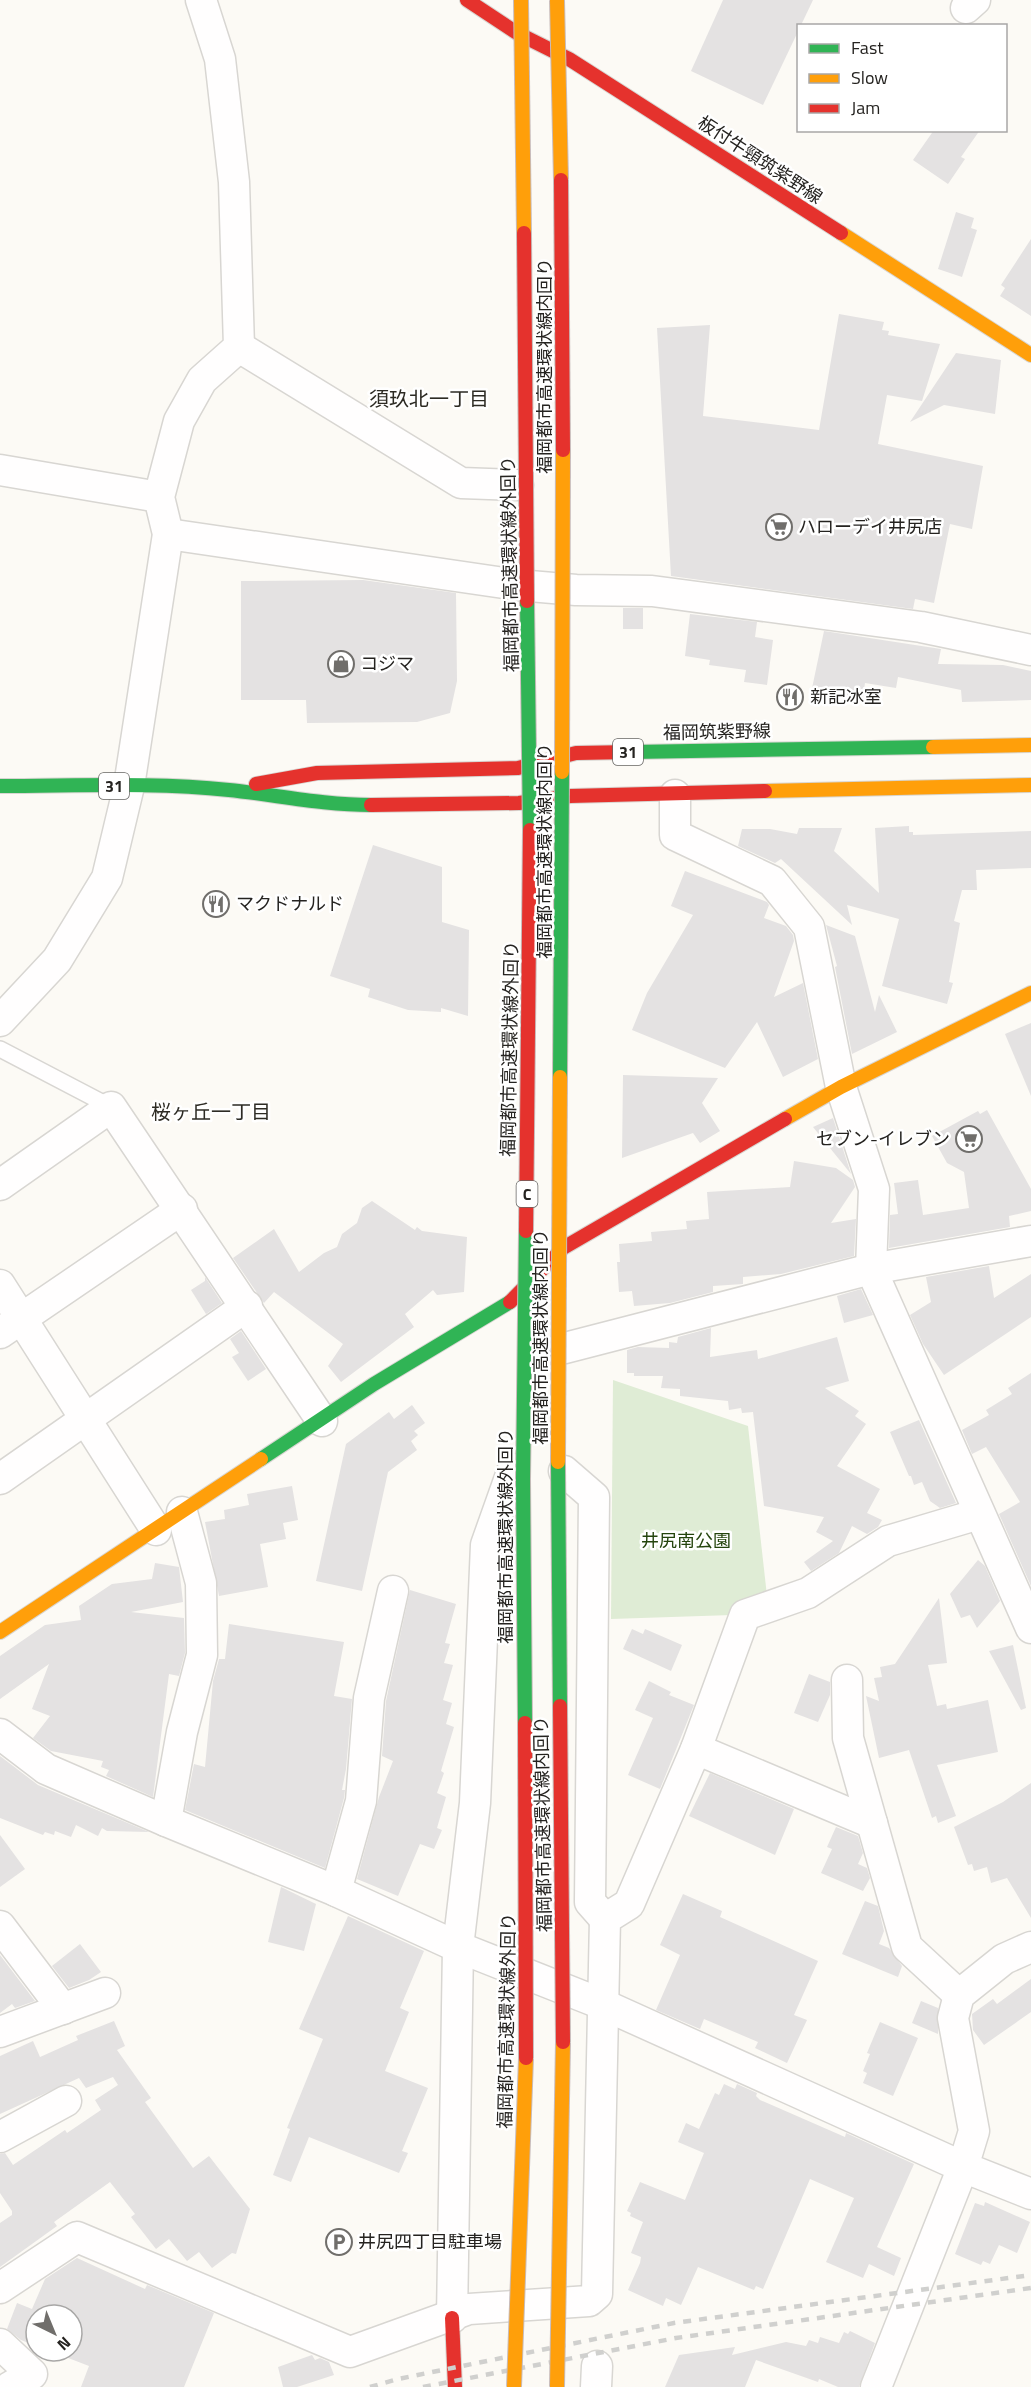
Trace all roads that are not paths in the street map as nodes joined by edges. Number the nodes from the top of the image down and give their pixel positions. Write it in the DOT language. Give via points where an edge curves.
graph roads {
  1 [pos="201,0"];
  2 [pos="466,0"];
  3 [pos="520,0"];
  4 [pos="557,0"];
  5 [pos="238,347"];
  6 [pos="1031,355"];
  7 [pos="0,470"];
  8 [pos="518,485"];
  9 [pos="159,497"];
  10 [pos="168,534"];
  11 [pos="1031,650"];
  12 [pos="1031,745"];
  13 [pos="1031,785"];
  14 [pos="0,786"];
  15 [pos="129,786"];
  16 [pos="228,790"];
  17 [pos="675,795"];
  18 [pos="1031,993"];
  19 [pos="0,1020"];
  20 [pos="0,1049"];
  21 [pos="841,1087"];
  22 [pos="111,1107"];
  23 [pos="0,1185"];
  24 [pos="182,1209"];
  25 [pos="1031,1241"];
  26 [pos="871,1269"];
  27 [pos="0,1285"];
  28 [pos="247,1306"];
  29 [pos="11,1326"];
  30 [pos="565,1348"];
  31 [pos="86,1419"];
  32 [pos="322,1421"];
  33 [pos="513,1469"];
  34 [pos="564,1472"];
  35 [pos="0,1479"];
  36 [pos="182,1512"];
  37 [pos="979,1514"];
  38 [pos="156,1530"];
  39 [pos="393,1591"];
  40 [pos="1031,1628"];
  41 [pos="0,1632"];
  42 [pos="847,1680"];
  43 [pos="0,1734"];
  44 [pos="696,1749"];
  45 [pos="166,1821"];
  46 [pos="872,1823"];
  47 [pos="336,1891"];
  48 [pos="605,1919"];
  49 [pos="0,1926"];
  50 [pos="458,1947"];
  51 [pos="1031,1947"];
  52 [pos="105,1993"];
  53 [pos="959,1995"];
  54 [pos="602,2004"];
  55 [pos="63,2009"];
  56 [pos="0,2032"];
  57 [pos="66,2102"];
  58 [pos="0,2137"];
  59 [pos="963,2167"];
  60 [pos="1031,2194"];
  61 [pos="0,2288"];
  62 [pos="452,2318"];
  63 [pos="0,2344"];
  64 [pos="10,2387"];
  65 [pos="455,2387"];
  66 [pos="514,2387"];
  67 [pos="557,2387"];
  68 [pos="876,2387"];
  1 -- 5 [label="street" via="220,59 233,170"];
  2 -- 6 [label="main road, 板付牛頸筑紫野線" via="516,33 569,59"];
  3 -- 66 [label="main road, 福岡都市高速環状線外回り / C, bridge" via="531,837 523,1479 527,2036"];
  4 -- 67 [label="main road, 福岡都市高速環状線内回り / C, bridge" via="564,338 558,1466 563,2037"];
  5 -- 8 [label="street" via="461,483"];
  5 -- 9 [label="street" via="202,380 179,421"];
  7 -- 9 [label="street"];
  9 -- 10 [label="street"];
  10 -- 11 [label="street" via="518,585 664,592 921,627"];
  10 -- 15 [label="street"];
  12 -- 16 [label="main road, 福岡筑紫野線 / 31" via="576,753 518,768 317,773"];
  13 -- 17 [label="main road, 福岡筑紫野線 / 31"];
  14 -- 15 [label="main road, 福岡筑紫野線 / 31"];
  15 -- 16 [label="main road, 福岡筑紫野線 / 31"];
  15 -- 19 [label="street" via="107,878 57,960"];
  16 -- 17 [label="main road, 福岡筑紫野線 / 31" via="337,805 519,803 570,796"];
  17 -- 21 [label="street" via="675,835 772,881 809,927"];
  18 -- 21 [label="main road"];
  20 -- 22 [label="lane"];
  21 -- 26 [label="street" via="874,1189"];
  21 -- 32 [label="main road" via="564,1248 515,1299 374,1384"];
  22 -- 23 [label="street"];
  22 -- 24 [label="street"];
  24 -- 28 [label="street"];
  24 -- 29 [label="street"];
  25 -- 26 [label="street"];
  26 -- 30 [label="street"];
  26 -- 37 [label="street"];
  27 -- 29 [label="street"];
  28 -- 31 [label="street"];
  28 -- 32 [label="street"];
  29 -- 31 [label="street"];
  31 -- 35 [label="street"];
  31 -- 38 [label="street"];
  32 -- 36 [label="main road"];
  33 -- 50 [label="street" via="486,1545 476,1803"];
  34 -- 48 [label="street" via="594,1497 590,1902"];
  36 -- 38 [label="main road"];
  36 -- 45 [label="street" via="201,1583 202,1655 182,1732"];
  37 -- 40 [label="street"];
  37 -- 44 [label="street" via="888,1540 808,1593 745,1615"];
  38 -- 41 [label="main road"];
  39 -- 47 [label="street" via="369,1698 361,1801"];
  42 -- 46 [label="street" via="848,1738"];
  43 -- 45 [label="street" via="46,1769"];
  44 -- 46 [label="street"];
  44 -- 48 [label="street" via="629,1904"];
  45 -- 47 [label="street"];
  46 -- 53 [label="street" via="907,1947"];
  47 -- 50 [label="street"];
  48 -- 54 [label="street"];
  49 -- 55 [label="street"];
  50 -- 54 [label="street"];
  50 -- 62 [label="street"];
  51 -- 53 [label="street" via="1004,1959"];
  52 -- 55 [label="street"];
  53 -- 59 [label="street" via="953,2018 974,2131"];
  54 -- 59 [label="street"];
  54 -- 62 [label="street" via="597,2294 590,2301 469,2309"];
  55 -- 56 [label="street"];
  57 -- 58 [label="street"];
  59 -- 60 [label="street"];
  59 -- 68 [label="street"];
  61 -- 62 [label="street" via="77,2237 350,2352"];
  62 -- 65 [label="main road"];
  63 -- 64 [label="street" via="32,2374"];
}
